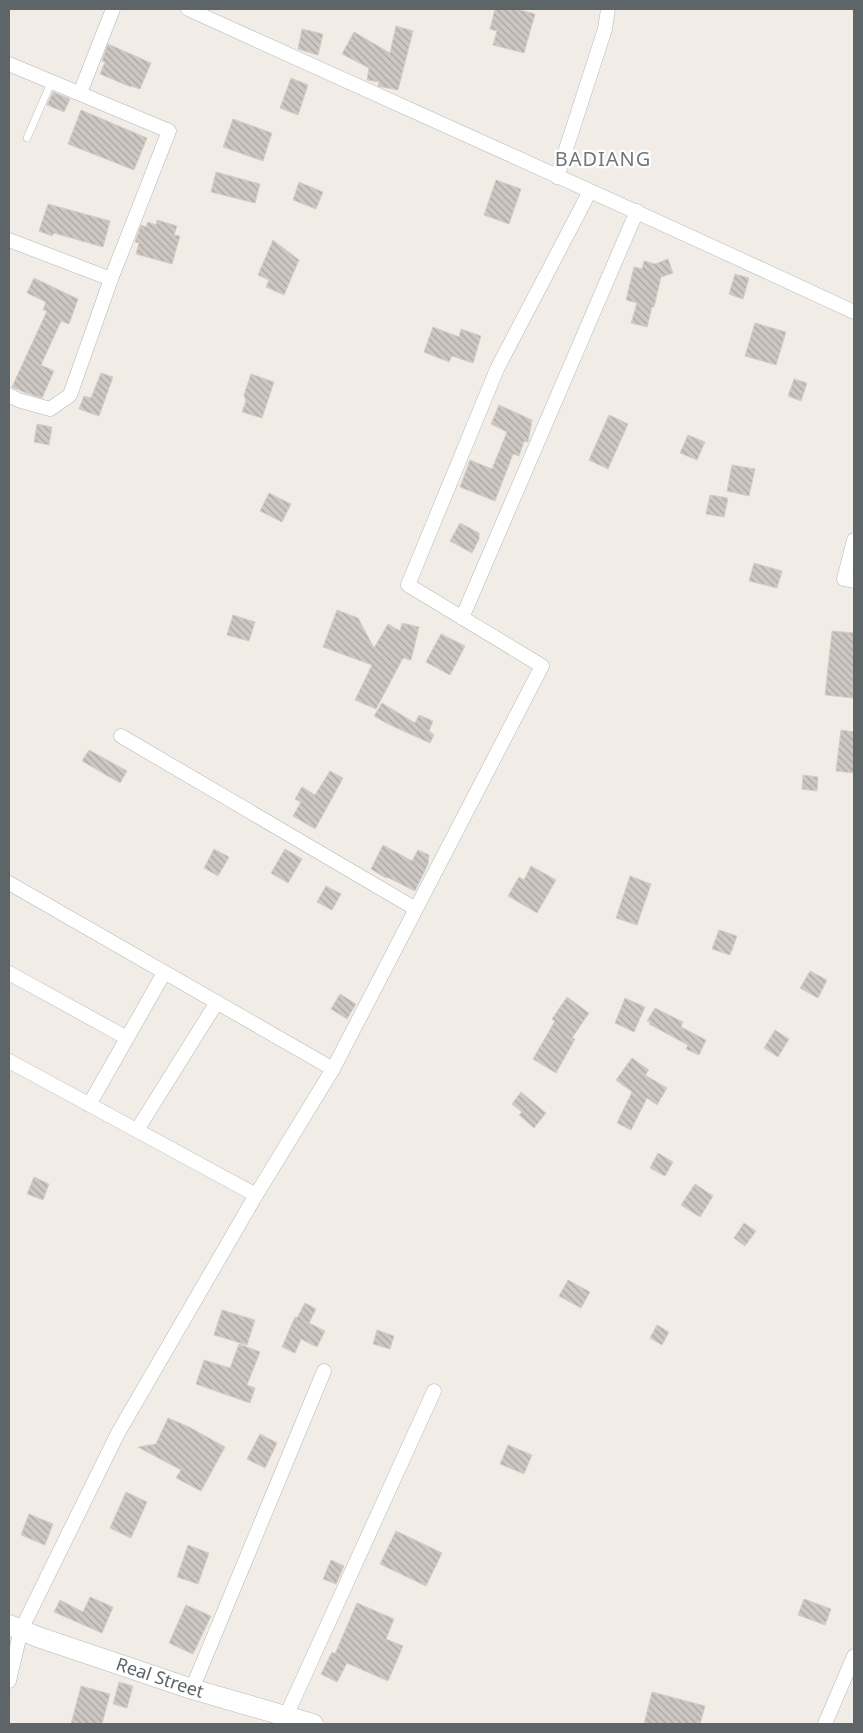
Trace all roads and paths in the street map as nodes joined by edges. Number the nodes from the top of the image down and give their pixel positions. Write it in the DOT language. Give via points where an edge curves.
graph roads {
  1 [pos="113,9"];
  2 [pos="188,9"];
  3 [pos="608,9"];
  4 [pos="9,64"];
  5 [pos="51,82"];
  6 [pos="80,93"];
  7 [pos="27,138"];
  8 [pos="557,177"];
  9 [pos="590,191"];
  10 [pos="637,211"];
  11 [pos="9,240"];
  12 [pos="111,279"];
  13 [pos="854,312"];
  14 [pos="9,395"];
  15 [pos="854,540"];
  16 [pos="854,581"];
  17 [pos="462,618"];
  18 [pos="121,736"];
  19 [pos="9,883"];
  20 [pos="416,909"];
  21 [pos="164,972"];
  22 [pos="9,973"];
  23 [pos="217,1002"];
  24 [pos="127,1038"];
  25 [pos="9,1061"];
  26 [pos="334,1069"];
  27 [pos="89,1105"];
  28 [pos="136,1130"];
  29 [pos="256,1195"];
  30 [pos="324,1372"];
  31 [pos="434,1391"];
  32 [pos="15,1628"];
  33 [pos="854,1656"];
  34 [pos="9,1681"];
  35 [pos="192,1689"];
  36 [pos="286,1716"];
  37 [pos="313,1724"];
  38 [pos="824,1724"];
  1 -- 6 [label="street"];
  2 -- 8 [label="street"];
  3 -- 8 [label="street" via="605,29"];
  4 -- 5 [label="street"];
  5 -- 6 [label="street"];
  5 -- 7 [label="lane"];
  6 -- 12 [label="street" via="169,131"];
  8 -- 9 [label="street"];
  9 -- 10 [label="street"];
  9 -- 17 [label="street" via="497,368 408,585"];
  10 -- 13 [label="street"];
  10 -- 17 [label="street"];
  11 -- 12 [label="street"];
  12 -- 14 [label="street" via="70,395 50,409"];
  15 -- 16 [label="street" via="844,578"];
  17 -- 20 [label="street" via="542,666"];
  18 -- 20 [label="street"];
  19 -- 21 [label="street"];
  20 -- 26 [label="street"];
  21 -- 23 [label="street"];
  21 -- 24 [label="street"];
  22 -- 24 [label="street"];
  23 -- 26 [label="street"];
  23 -- 28 [label="street"];
  24 -- 27 [label="street"];
  25 -- 27 [label="street"];
  26 -- 29 [label="street"];
  27 -- 28 [label="street"];
  28 -- 29 [label="street"];
  29 -- 32 [label="street" via="118,1434"];
  30 -- 35 [label="street"];
  31 -- 36 [label="street"];
  32 -- 34 [label="street"];
  32 -- 35 [label="main road, Real Street"];
  33 -- 38 [label="street"];
  35 -- 36 [label="main road, Real Street"];
  36 -- 37 [label="main road, Real Street"];
}
